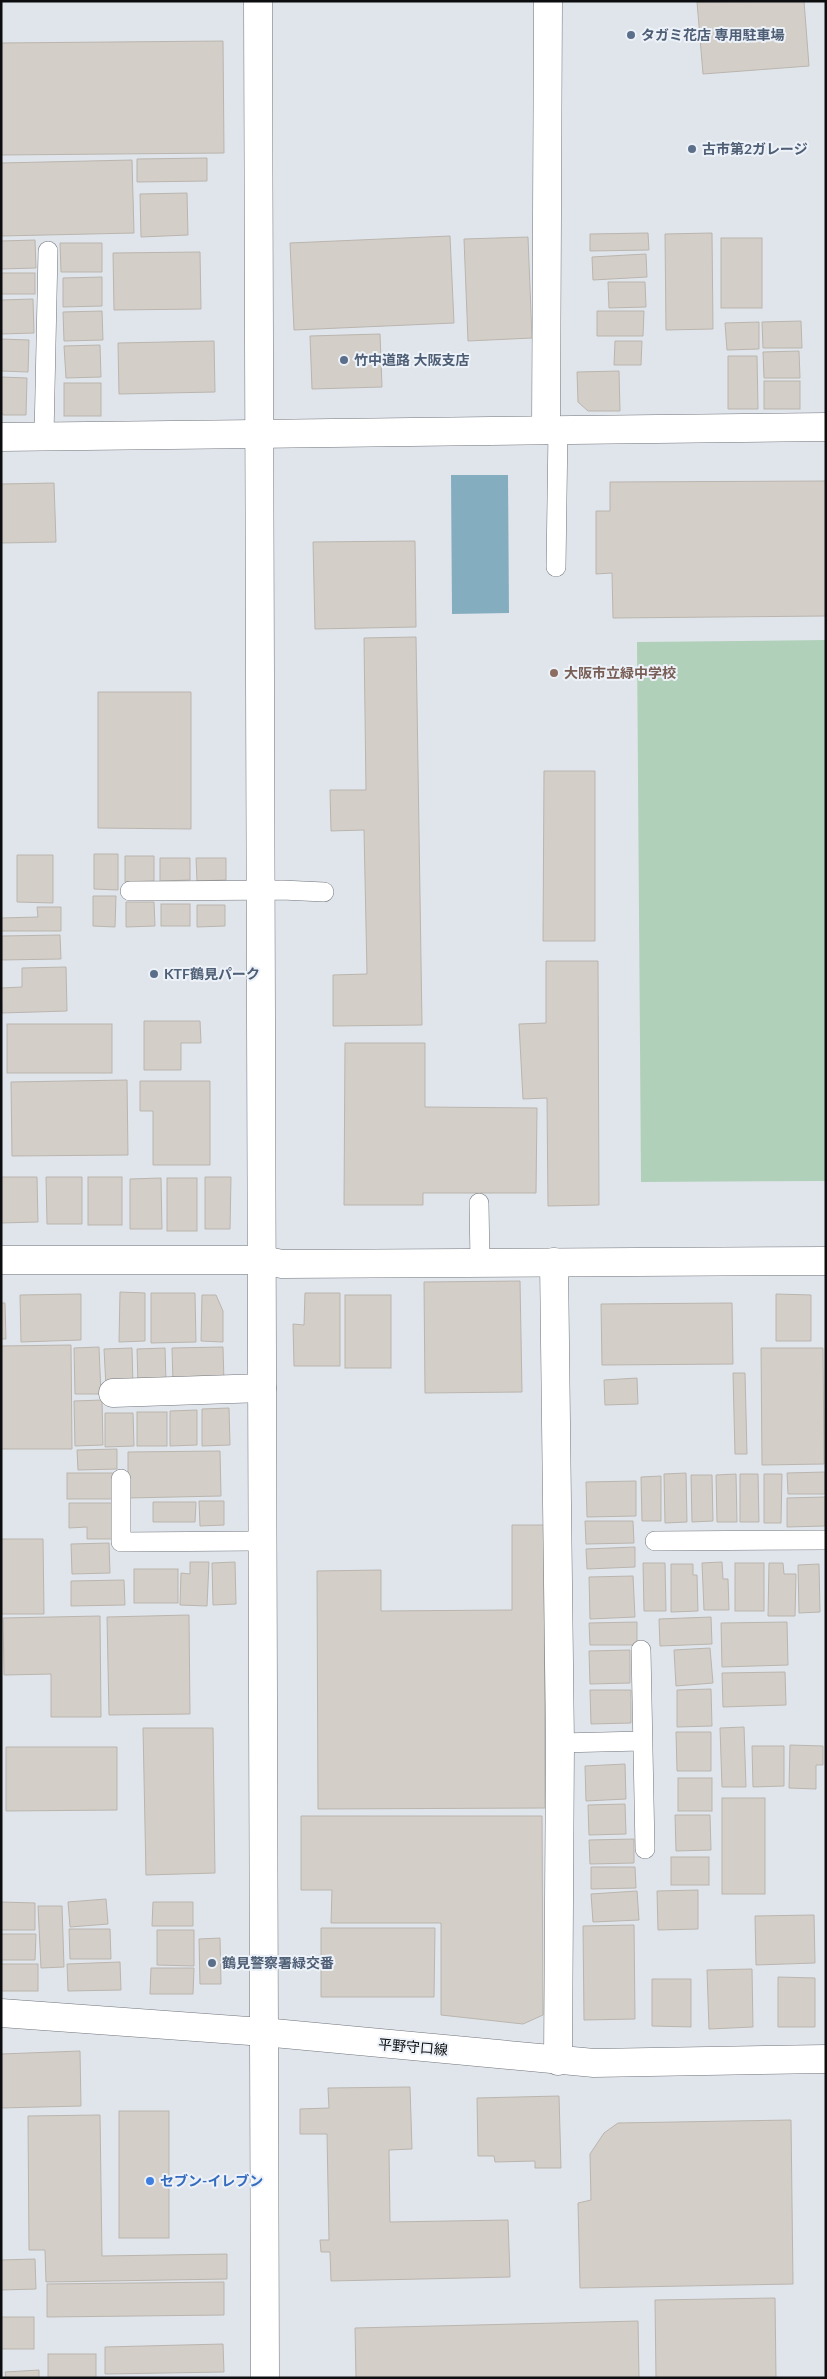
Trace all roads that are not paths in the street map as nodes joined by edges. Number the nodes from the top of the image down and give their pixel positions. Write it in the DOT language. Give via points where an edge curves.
graph roads {
  1 [pos="258,1"];
  2 [pos="548,1"];
  3 [pos="48,251"];
  4 [pos="826,427"];
  5 [pos="552,430"];
  6 [pos="258,433"];
  7 [pos="44,436"];
  8 [pos="1,437"];
  9 [pos="556,567"];
  10 [pos="130,891"];
  11 [pos="260,891"];
  12 [pos="324,892"];
  13 [pos="479,1203"];
  14 [pos="1,1260"];
  15 [pos="262,1260"];
  16 [pos="826,1261"];
  17 [pos="480,1262"];
  18 [pos="554,1262"];
  19 [pos="262,1388"];
  20 [pos="113,1393"];
  21 [pos="120,1479"];
  22 [pos="826,1540"];
  23 [pos="263,1541"];
  24 [pos="655,1541"];
  25 [pos="642,1650"];
  26 [pos="642,1741"];
  27 [pos="560,1743"];
  28 [pos="645,1849"];
  29 [pos="1,2013"];
  30 [pos="263,2032"];
  31 [pos="826,2058"];
  32 [pos="558,2061"];
  33 [pos="265,2378"];
  1 -- 6 [label="street"];
  2 -- 5 [label="street"];
  3 -- 7 [label="lane"];
  4 -- 5 [label="street"];
  5 -- 6 [label="street"];
  5 -- 9 [label="lane"];
  6 -- 7 [label="street"];
  6 -- 11 [label="street"];
  7 -- 8 [label="street"];
  10 -- 11 [label="lane"];
  11 -- 12 [label="lane"];
  11 -- 15 [label="street"];
  13 -- 17 [label="lane"];
  14 -- 15 [label="street"];
  15 -- 17 [label="street" via="282,1264"];
  15 -- 19 [label="street"];
  16 -- 18 [label="street"];
  17 -- 18 [label="street"];
  18 -- 27 [label="street"];
  19 -- 20 [label="street"];
  19 -- 23 [label="street"];
  21 -- 23 [label="lane" via="121,1542"];
  22 -- 24 [label="lane"];
  23 -- 30 [label="street"];
  25 -- 26 [label="lane"];
  26 -- 27 [label="lane"];
  26 -- 28 [label="lane"];
  27 -- 32 [label="street"];
  29 -- 30 [label="street, 平野守口線"];
  30 -- 32 [label="street, 平野守口線"];
  30 -- 33 [label="street"];
  31 -- 32 [label="street, 平野守口線"];
}
